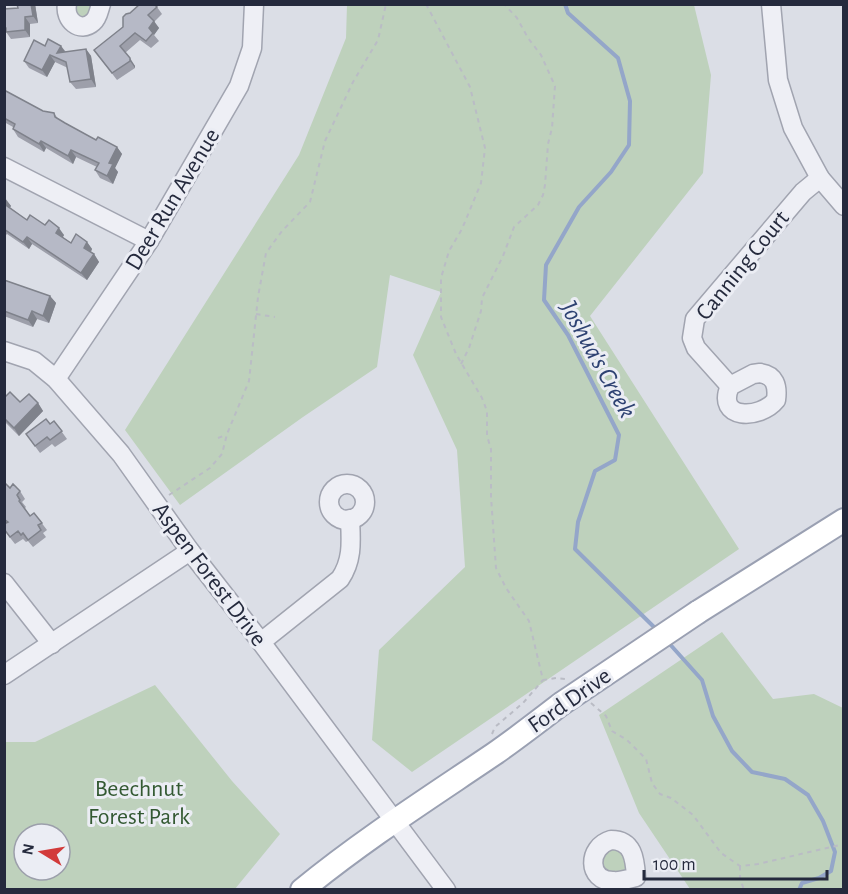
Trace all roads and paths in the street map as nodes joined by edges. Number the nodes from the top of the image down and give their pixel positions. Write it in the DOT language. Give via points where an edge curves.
graph roads {
  1 [pos="67,4"];
  2 [pos="101,4"];
  3 [pos="254,4"];
  4 [pos="386,4"];
  5 [pos="426,4"];
  6 [pos="504,4"];
  7 [pos="771,4"];
  8 [pos="4,167"];
  9 [pos="820,178"];
  10 [pos="843,206"];
  11 [pos="149,242"];
  12 [pos="256,314"];
  13 [pos="274,317"];
  14 [pos="4,351"];
  15 [pos="461,364"];
  16 [pos="56,379"];
  17 [pos="730,386"];
  18 [pos="227,434"];
  19 [pos="218,438"];
  20 [pos="156,503"];
  21 [pos="350,519"];
  22 [pos="843,520"];
  23 [pos="190,551"];
  24 [pos="4,584"];
  25 [pos="261,642"];
  26 [pos="52,644"];
  27 [pos="4,675"];
  28 [pos="565,679"];
  29 [pos="543,680"];
  30 [pos="589,702"];
  31 [pos="496,753"];
  32 [pos="393,821"];
  33 [pos="843,844"];
  34 [pos="741,866"];
  35 [pos="302,890"];
  36 [pos="446,890"];
  37 [pos="744,890"];
  1 -- 2 [label="street" via="69,19 82,27 96,19"];
  3 -- 11 [label="street, Deer Run Avenue" via="252,48 239,86"];
  4 -- 12 [label="path" via="378,40 325,141 310,202 267,253"];
  5 -- 15 [label="path" via="470,87 485,148 481,183 449,251 441,278 441,317"];
  6 -- 15 [label="path" via="541,54 555,86 552,128 543,195 538,205 514,227 482,298"];
  7 -- 9 [label="street" via="778,80 793,128"];
  8 -- 11 [label="street"];
  9 -- 10 [label="street"];
  9 -- 17 [label="street, Canning Court" via="802,192 695,319 692,338 696,348"];
  11 -- 16 [label="street, Deer Run Avenue"];
  12 -- 13 [label="path"];
  12 -- 18 [label="path" via="249,381"];
  14 -- 16 [label="street, Aspen Forest Drive" via="34,361"];
  15 -- 29 [label="path" via="487,411 496,568 529,621"];
  16 -- 20 [label="street, Aspen Forest Drive"];
  18 -- 19 [label="path"];
  18 -- 20 [label="path" via="222,454 210,468"];
  20 -- 23 [label="street, Aspen Forest Drive"];
  21 -- 25 [label="street" via="351,555 340,579"];
  22 -- 31 [label="main road, Ford Drive, bridge" via="698,612"];
  23 -- 25 [label="street, Aspen Forest Drive"];
  23 -- 26 [label="street"];
  24 -- 26 [label="street"];
  25 -- 32 [label="street, Aspen Forest Drive"];
  26 -- 27 [label="street"];
  28 -- 29 [label="path"];
  29 -- 31 [label="path" via="495,727 490,738"];
  30 -- 34 [label="path" via="606,716 612,731 646,759 652,783 660,794 693,815 721,853"];
  31 -- 32 [label="main road, Ford Drive"];
  32 -- 35 [label="main road, Ford Drive"];
  32 -- 36 [label="street, Aspen Forest Drive"];
  33 -- 34 [label="path"];
  34 -- 37 [label="path"];
}
